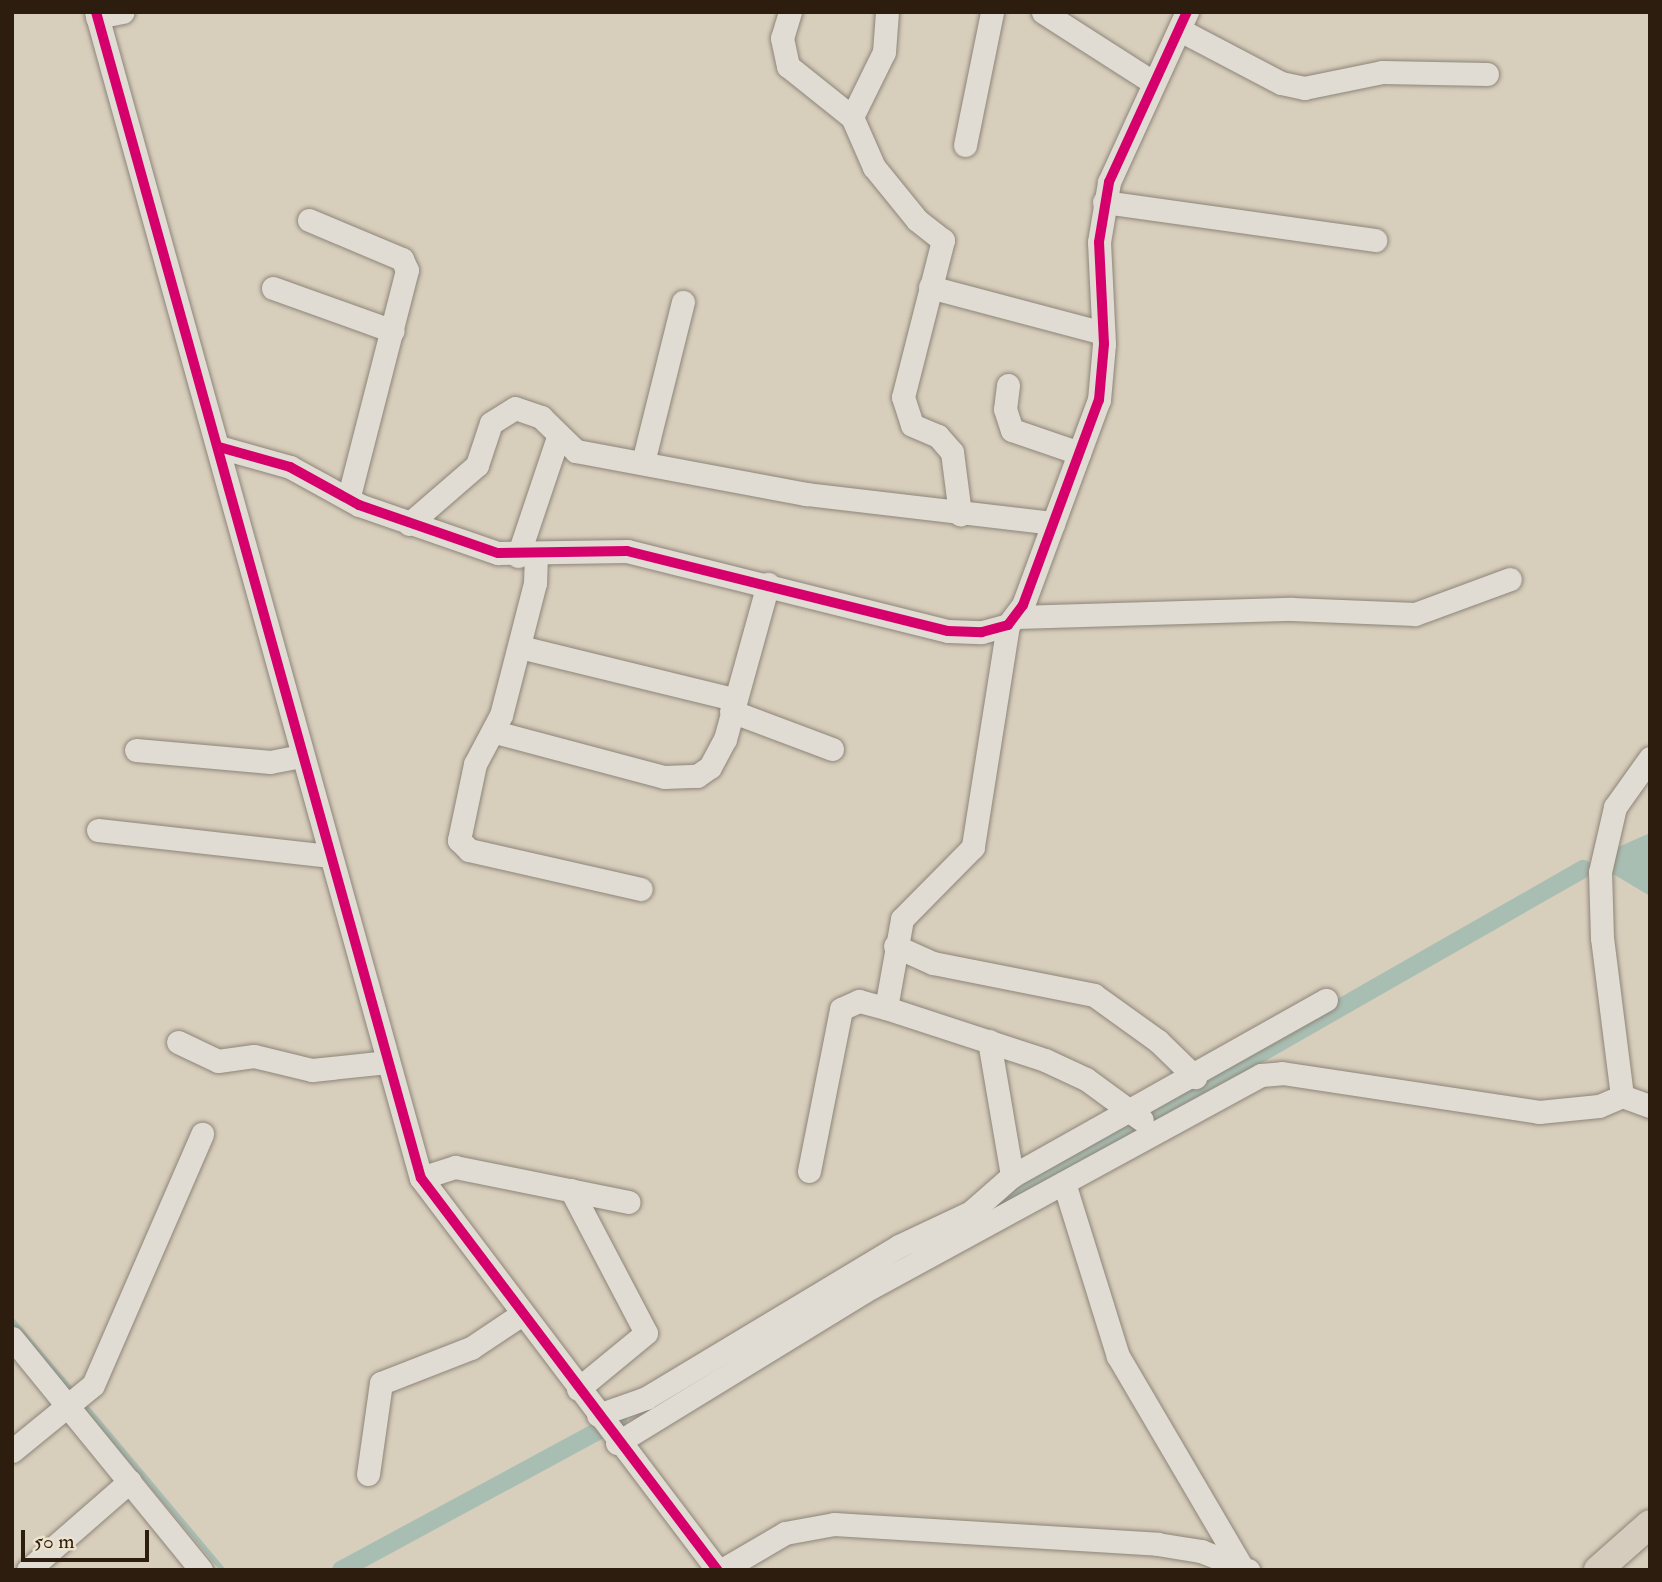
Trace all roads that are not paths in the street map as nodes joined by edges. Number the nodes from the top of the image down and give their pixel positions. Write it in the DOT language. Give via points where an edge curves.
graph roads {
  1 [pos="123,12"];
  2 [pos="790,12"];
  3 [pos="887,12"];
  4 [pos="992,12"];
  5 [pos="1043,12"];
  6 [pos="97,15"];
  7 [pos="1184,21"];
  8 [pos="1487,74"];
  9 [pos="1152,81"];
  10 [pos="852,117"];
  11 [pos="965,145"];
  12 [pos="1104,202"];
  13 [pos="309,220"];
  14 [pos="1375,240"];
  15 [pos="930,287"];
  16 [pos="273,288"];
  17 [pos="683,302"];
  18 [pos="393,331"];
  19 [pos="1103,333"];
  20 [pos="1007,386"];
  21 [pos="558,437"];
  22 [pos="219,447"];
  23 [pos="1079,453"];
  24 [pos="643,462"];
  25 [pos="348,499"];
  26 [pos="960,514"];
  27 [pos="1053,523"];
  28 [pos="409,524"];
  29 [pos="527,556"];
  30 [pos="1510,579"];
  31 [pos="768,584"];
  32 [pos="1012,621"];
  33 [pos="520,647"];
  34 [pos="732,705"];
  35 [pos="495,732"];
  36 [pos="136,750"];
  37 [pos="832,750"];
  38 [pos="302,756"];
  39 [pos="1650,758"];
  40 [pos="98,830"];
  41 [pos="329,856"];
  42 [pos="641,889"];
  43 [pos="895,946"];
  44 [pos="1326,1000"];
  45 [pos="886,1008"];
  46 [pos="989,1041"];
  47 [pos="178,1042"];
  48 [pos="388,1062"];
  49 [pos="1195,1077"];
  50 [pos="1622,1096"];
  51 [pos="1650,1106"];
  52 [pos="1143,1121"];
  53 [pos="202,1134"];
  54 [pos="809,1171"];
  55 [pos="1012,1176"];
  56 [pos="421,1178"];
  57 [pos="1064,1182"];
  58 [pos="571,1190"];
  59 [pos="629,1202"];
  60 [pos="522,1314"];
  61 [pos="12,1338"];
  62 [pos="578,1389"];
  63 [pos="76,1399"];
  64 [pos="608,1430"];
  65 [pos="12,1451"];
  66 [pos="368,1474"];
  67 [pos="130,1481"];
  68 [pos="1647,1532"];
  69 [pos="1245,1568"];
  70 [pos="28,1570"];
  71 [pos="201,1570"];
  72 [pos="720,1570"];
  73 [pos="1598,1570"];
  1 -- 6 [label="street"];
  2 -- 10 [label="street" via="782,38 788,66"];
  3 -- 10 [label="street" via="884,52"];
  4 -- 11 [label="street"];
  5 -- 9 [label="street"];
  6 -- 22 [label="street"];
  7 -- 8 [label="street" via="1281,83 1304,88 1382,72"];
  7 -- 9 [label="street"];
  9 -- 12 [label="street"];
  10 -- 15 [label="street" via="874,167 917,220 943,240"];
  12 -- 14 [label="street"];
  12 -- 19 [label="street" via="1099,242"];
  13 -- 18 [label="street" via="406,264"];
  15 -- 19 [label="street"];
  15 -- 26 [label="street" via="903,397 905,414 912,425 947,442 955,462"];
  16 -- 18 [label="street"];
  17 -- 24 [label="street"];
  18 -- 25 [label="street"];
  19 -- 23 [label="street" via="1098,400"];
  20 -- 23 [label="street" via="1005,409 1012,430"];
  21 -- 24 [label="street" via="576,451"];
  21 -- 28 [label="street" via="541,417 527,410 502,411 491,423 477,465"];
  21 -- 29 [label="street"];
  22 -- 25 [label="street" via="290,467"];
  22 -- 38 [label="street"];
  23 -- 27 [label="street"];
  24 -- 26 [label="street" via="806,494"];
  25 -- 28 [label="street"];
  26 -- 27 [label="street"];
  27 -- 32 [label="street"];
  28 -- 29 [label="street"];
  29 -- 31 [label="street" via="592,548 627,551"];
  29 -- 33 [label="street"];
  30 -- 32 [label="street" via="1415,614 1292,609"];
  31 -- 32 [label="street" via="948,631 982,632"];
  31 -- 34 [label="street"];
  32 -- 43 [label="street" via="973,847 942,884 911,907"];
  33 -- 34 [label="street"];
  33 -- 35 [label="street"];
  34 -- 35 [label="street" via="710,767 683,780"];
  34 -- 37 [label="street"];
  35 -- 42 [label="street" via="475,764 459,840 469,850"];
  36 -- 38 [label="street" via="270,762"];
  38 -- 41 [label="street"];
  39 -- 50 [label="street" via="1615,807 1600,872 1602,938"];
  40 -- 41 [label="street"];
  41 -- 48 [label="street"];
  43 -- 45 [label="street"];
  43 -- 49 [label="street" via="933,963 1090,993 1158,1041"];
  44 -- 49 [label="street"];
  45 -- 46 [label="street"];
  45 -- 54 [label="street" via="859,1001 841,1009"];
  46 -- 52 [label="street" via="1086,1079"];
  46 -- 55 [label="street"];
  47 -- 48 [label="street" via="218,1061 254,1056 312,1070"];
  48 -- 56 [label="street"];
  49 -- 52 [label="street"];
  50 -- 51 [label="street"];
  50 -- 52 [label="street" via="1599,1106 1539,1112 1271,1072"];
  52 -- 55 [label="street"];
  52 -- 57 [label="street"];
  53 -- 63 [label="street"];
  55 -- 64 [label="street" via="971,1212 899,1245 646,1398"];
  56 -- 58 [label="street" via="455,1167"];
  56 -- 60 [label="street"];
  57 -- 64 [label="street"];
  57 -- 69 [label="street" via="1118,1356"];
  58 -- 59 [label="street"];
  58 -- 62 [label="street" via="646,1333"];
  60 -- 62 [label="street"];
  60 -- 66 [label="street" via="471,1348 381,1382"];
  61 -- 63 [label="street"];
  62 -- 64 [label="street"];
  63 -- 65 [label="street"];
  63 -- 67 [label="street"];
  64 -- 72 [label="street"];
  67 -- 70 [label="street"];
  67 -- 71 [label="street"];
  68 -- 73 [label="main road"];
  69 -- 72 [label="street" via="1201,1551 1157,1544 834,1524 785,1533"];
}
